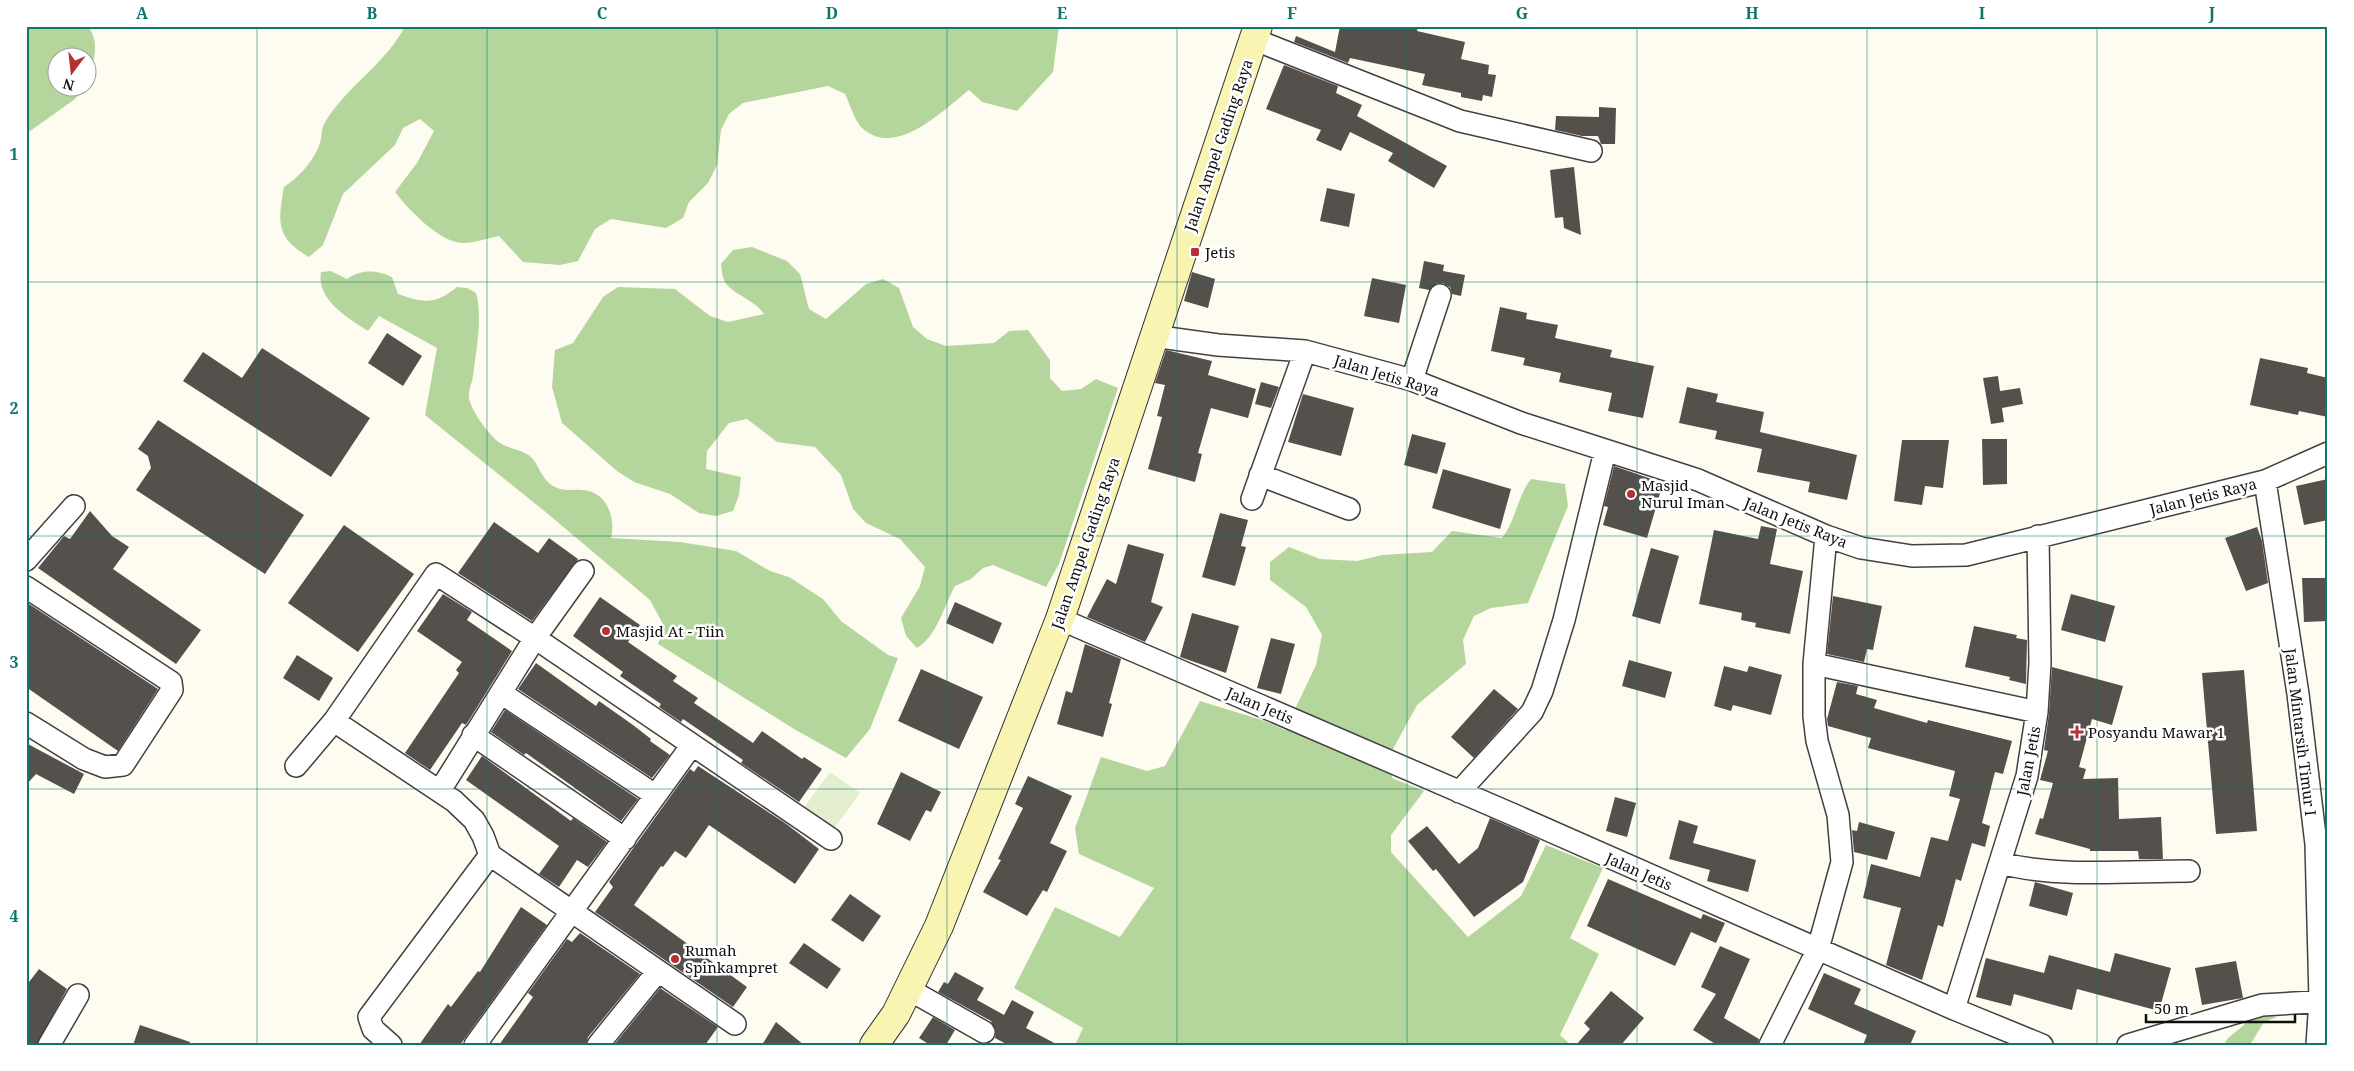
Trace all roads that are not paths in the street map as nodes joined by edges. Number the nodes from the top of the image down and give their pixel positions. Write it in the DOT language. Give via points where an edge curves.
graph roads {
  1 [pos="1256,33"];
  2 [pos="1591,151"];
  3 [pos="1440,295"];
  4 [pos="1153,336"];
  5 [pos="1305,351"];
  6 [pos="1412,380"];
  7 [pos="1605,450"];
  8 [pos="2328,452"];
  9 [pos="1260,475"];
  10 [pos="2265,481"];
  11 [pos="1252,499"];
  12 [pos="74,506"];
  13 [pos="1349,509"];
  14 [pos="1826,536"];
  15 [pos="2038,536"];
  16 [pos="26,560"];
  17 [pos="583,571"];
  18 [pos="26,587"];
  19 [pos="1060,619"];
  20 [pos="535,638"];
  21 [pos="1814,664"];
  22 [pos="500,693"];
  23 [pos="2037,712"];
  24 [pos="334,721"];
  25 [pos="26,723"];
  26 [pos="474,735"];
  27 [pos="692,745"];
  28 [pos="296,766"];
  29 [pos="444,784"];
  30 [pos="1459,792"];
  31 [pos="655,795"];
  32 [pos="625,839"];
  33 [pos="831,839"];
  34 [pos="490,855"];
  35 [pos="2000,864"];
  36 [pos="2189,871"];
  37 [pos="570,911"];
  38 [pos="1818,949"];
  39 [pos="658,971"];
  40 [pos="908,989"];
  41 [pos="78,995"];
  42 [pos="2324,1001"];
  43 [pos="1954,1009"];
  44 [pos="735,1024"];
  45 [pos="984,1032"];
  46 [pos="49,1045"];
  47 [pos="390,1045"];
  48 [pos="475,1045"];
  49 [pos="598,1045"];
  50 [pos="874,1045"];
  51 [pos="1770,1045"];
  52 [pos="2042,1045"];
  53 [pos="2128,1045"];
  54 [pos="2318,1045"];
  1 -- 2 [label="street" via="1460,121"];
  1 -- 4 [label="main road, Jalan Ampel Gading Raya"];
  3 -- 6 [label="street"];
  4 -- 5 [label="street, Jalan Jetis Raya" via="1218,345"];
  4 -- 19 [label="main road, Jalan Ampel Gading Raya"];
  5 -- 6 [label="street, Jalan Jetis Raya"];
  5 -- 9 [label="street"];
  6 -- 7 [label="street, Jalan Jetis Raya" via="1522,423"];
  7 -- 14 [label="street, Jalan Jetis Raya" via="1698,480"];
  7 -- 30 [label="street" via="1564,620 1542,691 1532,712"];
  8 -- 10 [label="street, Jalan Jetis Raya"];
  9 -- 11 [label="street"];
  9 -- 13 [label="street"];
  10 -- 15 [label="street, Jalan Jetis Raya"];
  10 -- 42 [label="street, Jalan Mintarsih Timur I" via="2298,694 2316,844"];
  12 -- 16 [label="street"];
  14 -- 15 [label="street, Jalan Jetis Raya" via="1861,548 1912,556 1966,555"];
  14 -- 21 [label="street"];
  15 -- 23 [label="street, Jalan Jetis" via="2040,663"];
  17 -- 20 [label="street"];
  18 -- 25 [label="street" via="171,682 172,690 123,765 105,768 84,759"];
  19 -- 30 [label="street, Jalan Jetis"];
  19 -- 40 [label="main road, Jalan Ampel Gading Raya" via="939,926"];
  20 -- 22 [label="street"];
  20 -- 24 [label="street" via="436,574"];
  20 -- 27 [label="street"];
  21 -- 23 [label="street, Jalan Jetis"];
  21 -- 38 [label="street" via="1817,741 1838,815 1842,862"];
  22 -- 26 [label="street"];
  22 -- 31 [label="street"];
  23 -- 35 [label="street, Jalan Jetis" via="2028,776"];
  24 -- 28 [label="street"];
  24 -- 34 [label="street" via="454,801 474,820"];
  26 -- 29 [label="street"];
  26 -- 32 [label="street"];
  27 -- 31 [label="street"];
  27 -- 33 [label="street"];
  30 -- 38 [label="street, Jalan Jetis"];
  31 -- 32 [label="street"];
  32 -- 37 [label="street"];
  34 -- 37 [label="street"];
  34 -- 47 [label="street" via="370,1017 373,1029"];
  35 -- 36 [label="street" via="2024,870 2050,871"];
  35 -- 43 [label="street, Jalan Jetis"];
  37 -- 39 [label="street"];
  37 -- 48 [label="street"];
  38 -- 43 [label="street, Jalan Jetis"];
  38 -- 51 [label="street"];
  39 -- 44 [label="street"];
  39 -- 49 [label="street"];
  40 -- 45 [label="street"];
  40 -- 50 [label="main road, Jalan Ampel Gading Raya" via="896,1014"];
  41 -- 46 [label="street"];
  42 -- 53 [label="street" via="2262,1005"];
  42 -- 54 [label="street, Jalan Mintarsih Timur I"];
  43 -- 52 [label="street, Jalan Jetis"];
}
